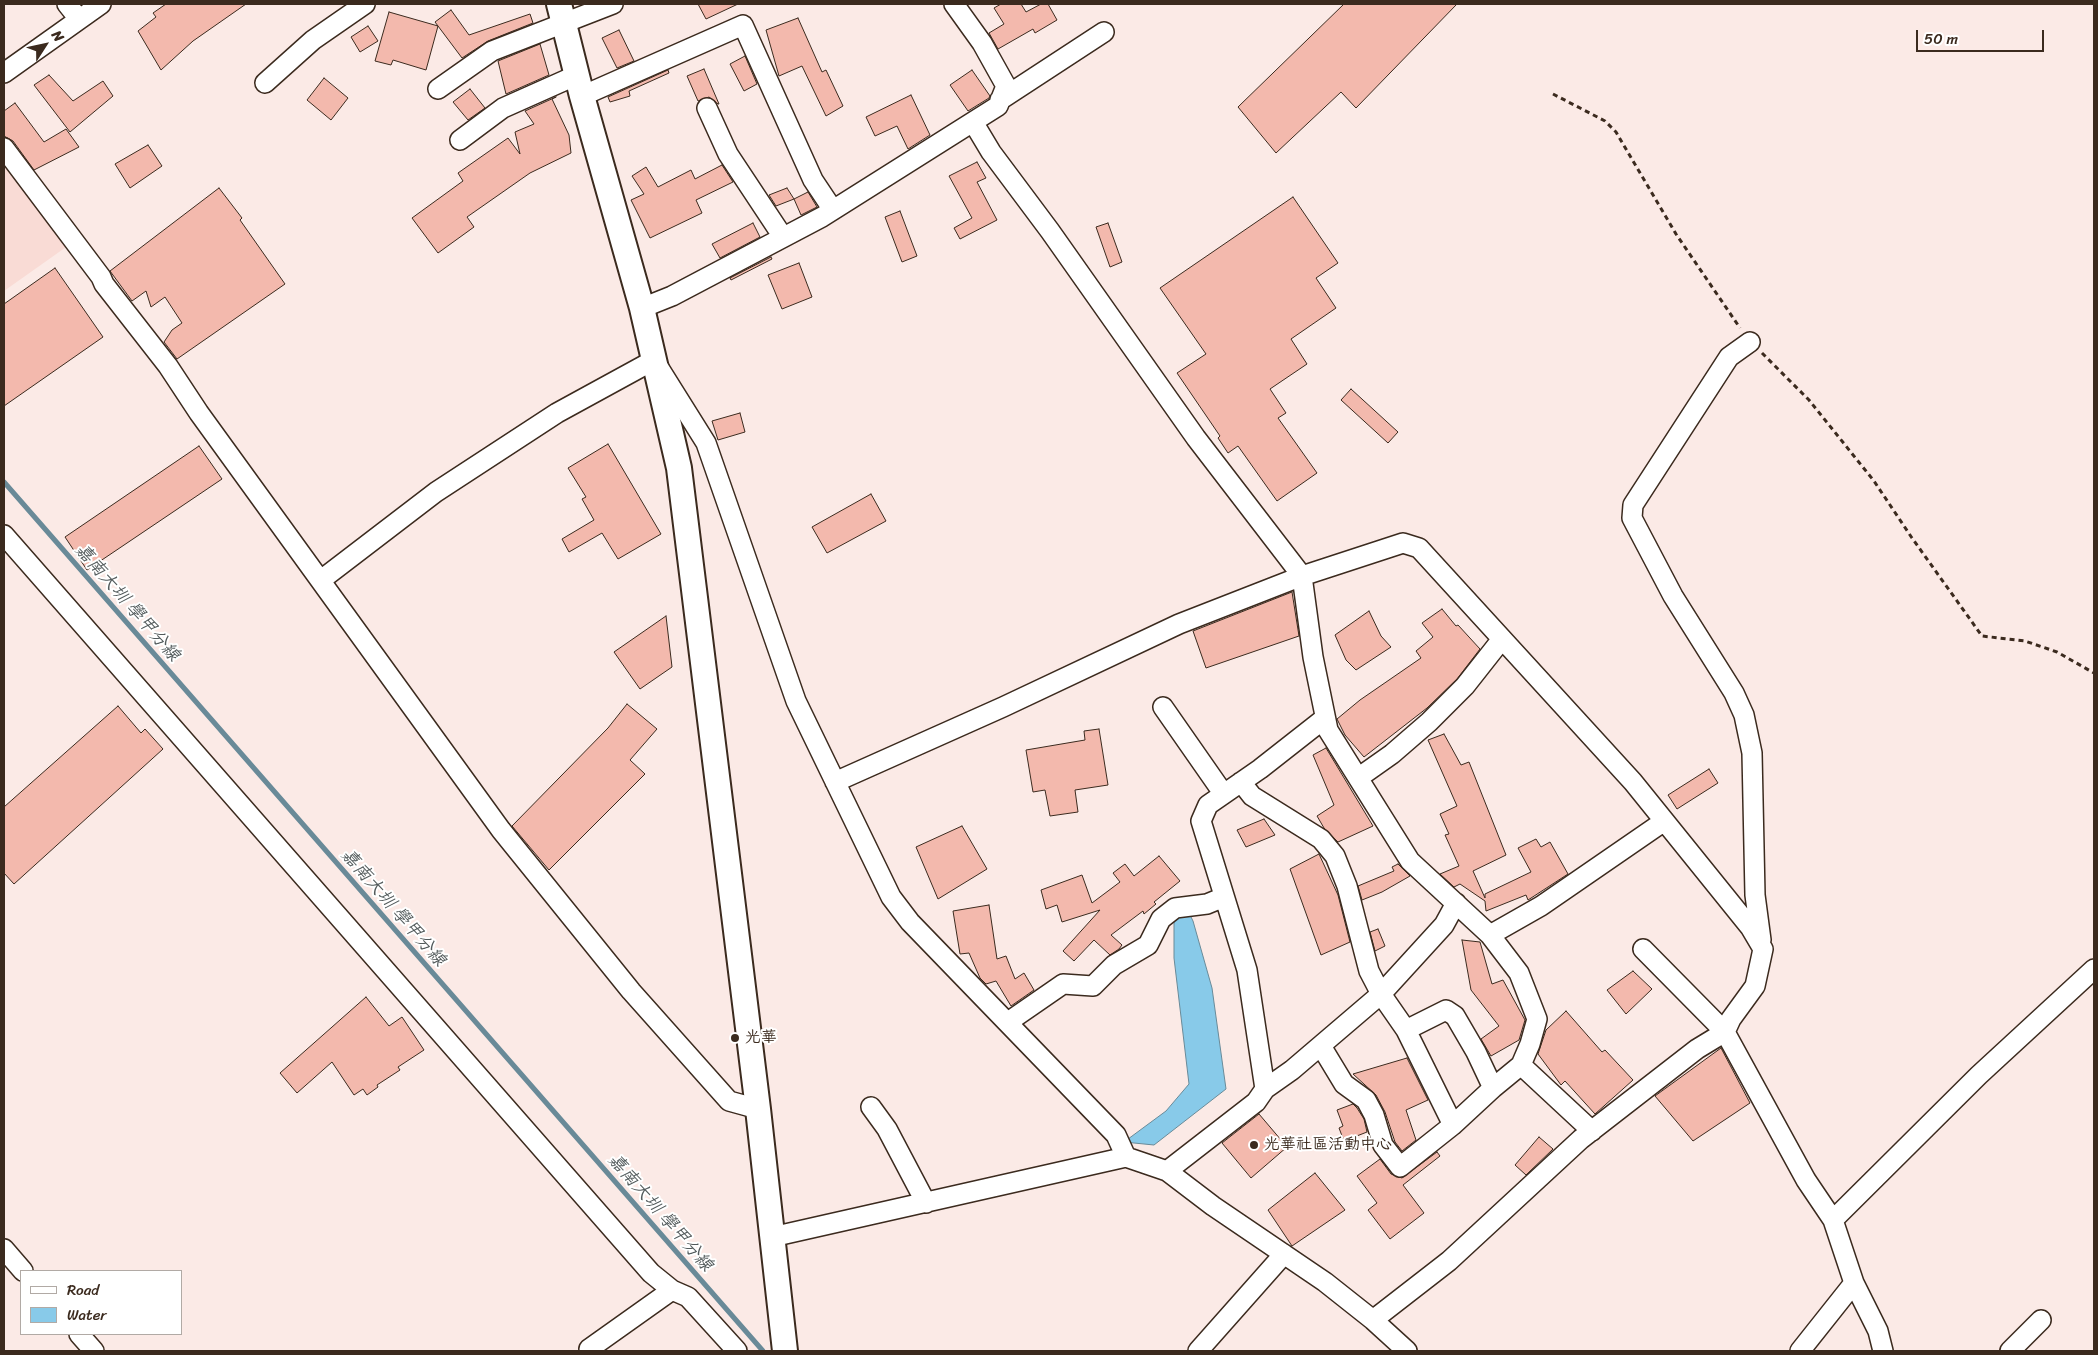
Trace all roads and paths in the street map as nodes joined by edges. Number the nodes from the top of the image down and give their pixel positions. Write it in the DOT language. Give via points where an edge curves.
graph roads {
  1 [pos="67,4"];
  2 [pos="101,4"];
  3 [pos="365,4"];
  4 [pos="613,4"];
  5 [pos="954,4"];
  6 [pos="562,14"];
  7 [pos="79,19"];
  8 [pos="1104,32"];
  9 [pos="4,73"];
  10 [pos="265,83"];
  11 [pos="579,86"];
  12 [pos="438,89"];
  13 [pos="1553,94"];
  14 [pos="1000,100"];
  15 [pos="707,108"];
  16 [pos="973,122"];
  17 [pos="460,140"];
  18 [pos="4,148"];
  19 [pos="833,210"];
  20 [pos="783,237"];
  21 [pos="642,308"];
  22 [pos="1750,342"];
  23 [pos="654,360"];
  24 [pos="4,535"];
  25 [pos="1302,576"];
  26 [pos="321,580"];
  27 [pos="1502,638"];
  28 [pos="2094,673"];
  29 [pos="1162,707"];
  30 [pos="1325,718"];
  31 [pos="1358,778"];
  32 [pos="835,782"];
  33 [pos="1241,782"];
  34 [pos="1223,793"];
  35 [pos="1663,822"];
  36 [pos="1224,897"];
  37 [pos="1456,903"];
  38 [pos="1490,935"];
  39 [pos="1643,949"];
  40 [pos="1763,949"];
  41 [pos="2094,969"];
  42 [pos="1381,994"];
  43 [pos="1008,1022"];
  44 [pos="1406,1030"];
  45 [pos="1725,1032"];
  46 [pos="1321,1046"];
  47 [pos="1521,1065"];
  48 [pos="1494,1088"];
  49 [pos="1265,1089"];
  50 [pos="871,1107"];
  51 [pos="758,1109"];
  52 [pos="1453,1125"];
  53 [pos="1592,1131"];
  54 [pos="1126,1157"];
  55 [pos="1167,1171"];
  56 [pos="926,1203"];
  57 [pos="1833,1220"];
  58 [pos="772,1237"];
  59 [pos="4,1249"];
  60 [pos="1284,1254"];
  61 [pos="22,1270"];
  62 [pos="1854,1283"];
  63 [pos="672,1290"];
  64 [pos="1373,1320"];
  65 [pos="2041,1320"];
  66 [pos="79,1335"];
  67 [pos="94,1351"];
  68 [pos="591,1351"];
  69 [pos="737,1351"];
  70 [pos="785,1351"];
  71 [pos="1198,1351"];
  72 [pos="1407,1351"];
  73 [pos="1800,1351"];
  74 [pos="1883,1351"];
  75 [pos="2010,1351"];
  1 -- 7 [label="street"];
  2 -- 7 [label="street"];
  3 -- 10 [label="street" via="313,40"];
  4 -- 6 [label="street"];
  5 -- 14 [label="street" via="982,43 1006,86"];
  6 -- 11 [label="main road"];
  6 -- 12 [label="street" via="492,51"];
  7 -- 9 [label="street"];
  8 -- 14 [label="street"];
  11 -- 17 [label="street" via="503,108"];
  11 -- 19 [label="street" via="743,25 813,180"];
  11 -- 21 [label="main road"];
  13 -- 22 [label="path" via="1616,132 1676,234"];
  14 -- 16 [label="street" via="998,106"];
  15 -- 20 [label="street" via="728,154"];
  16 -- 19 [label="street"];
  16 -- 25 [label="street" via="991,152 1196,438"];
  18 -- 26 [label="street" via="168,366"];
  19 -- 20 [label="street"];
  20 -- 21 [label="street" via="672,296"];
  21 -- 23 [label="main road"];
  22 -- 28 [label="path" via="1810,400 1874,480 1982,636 2025,641 2057,652"];
  22 -- 40 [label="street" via="1729,357 1632,505 1632,518 1672,596 1734,693 1744,715 1752,753 1755,895"];
  23 -- 26 [label="street" via="557,413 436,492"];
  23 -- 32 [label="street" via="706,443 796,701"];
  23 -- 51 [label="main road" via="679,468"];
  24 -- 63 [label="street" via="625,1244 651,1273"];
  25 -- 27 [label="street" via="1403,543 1420,548"];
  25 -- 30 [label="street"];
  25 -- 32 [label="street" via="1179,624"];
  26 -- 51 [label="street" via="501,830 631,991 729,1101"];
  27 -- 31 [label="street" via="1447,704 1392,754"];
  27 -- 35 [label="street" via="1633,782"];
  29 -- 34 [label="street"];
  30 -- 31 [label="street" via="1328,730"];
  30 -- 33 [label="street"];
  31 -- 37 [label="street" via="1410,861"];
  32 -- 43 [label="street" via="891,897 910,922"];
  33 -- 34 [label="street"];
  33 -- 42 [label="street" via="1252,796 1321,839 1335,856 1347,886 1369,971"];
  34 -- 36 [label="street" via="1208,805 1201,822"];
  35 -- 38 [label="street" via="1541,906"];
  35 -- 40 [label="street" via="1750,927"];
  36 -- 43 [label="street" via="1207,904 1175,908 1161,920 1148,945 1114,965 1094,986 1063,984"];
  36 -- 49 [label="street" via="1247,970"];
  37 -- 38 [label="street"];
  37 -- 42 [label="street" via="1444,925"];
  38 -- 47 [label="street" via="1519,973 1537,1018"];
  39 -- 45 [label="street"];
  40 -- 45 [label="street" via="1755,986"];
  41 -- 57 [label="street" via="1979,1075"];
  42 -- 44 [label="street"];
  42 -- 46 [label="street"];
  43 -- 54 [label="street" via="1116,1135"];
  44 -- 48 [label="street" via="1446,1010 1455,1016"];
  44 -- 52 [label="street"];
  45 -- 53 [label="street" via="1697,1049"];
  45 -- 57 [label="street" via="1806,1180"];
  46 -- 49 [label="street"];
  46 -- 52 [label="street" via="1344,1084 1366,1100 1383,1145 1400,1167"];
  47 -- 48 [label="street"];
  47 -- 53 [label="street"];
  48 -- 52 [label="street"];
  49 -- 55 [label="street" via="1256,1102"];
  50 -- 56 [label="street" via="887,1129"];
  51 -- 58 [label="main road"];
  53 -- 64 [label="street" via="1449,1261"];
  54 -- 55 [label="street"];
  54 -- 56 [label="street"];
  55 -- 60 [label="street"];
  56 -- 58 [label="street"];
  57 -- 62 [label="street"];
  58 -- 70 [label="main road"];
  59 -- 61 [label="street"];
  60 -- 64 [label="street"];
  60 -- 71 [label="street"];
  62 -- 73 [label="street"];
  62 -- 74 [label="street" via="1878,1331"];
  63 -- 68 [label="street" via="589,1349"];
  63 -- 69 [label="street" via="688,1297"];
  64 -- 72 [label="street"];
  65 -- 75 [label="street"];
  66 -- 67 [label="street"];
}
